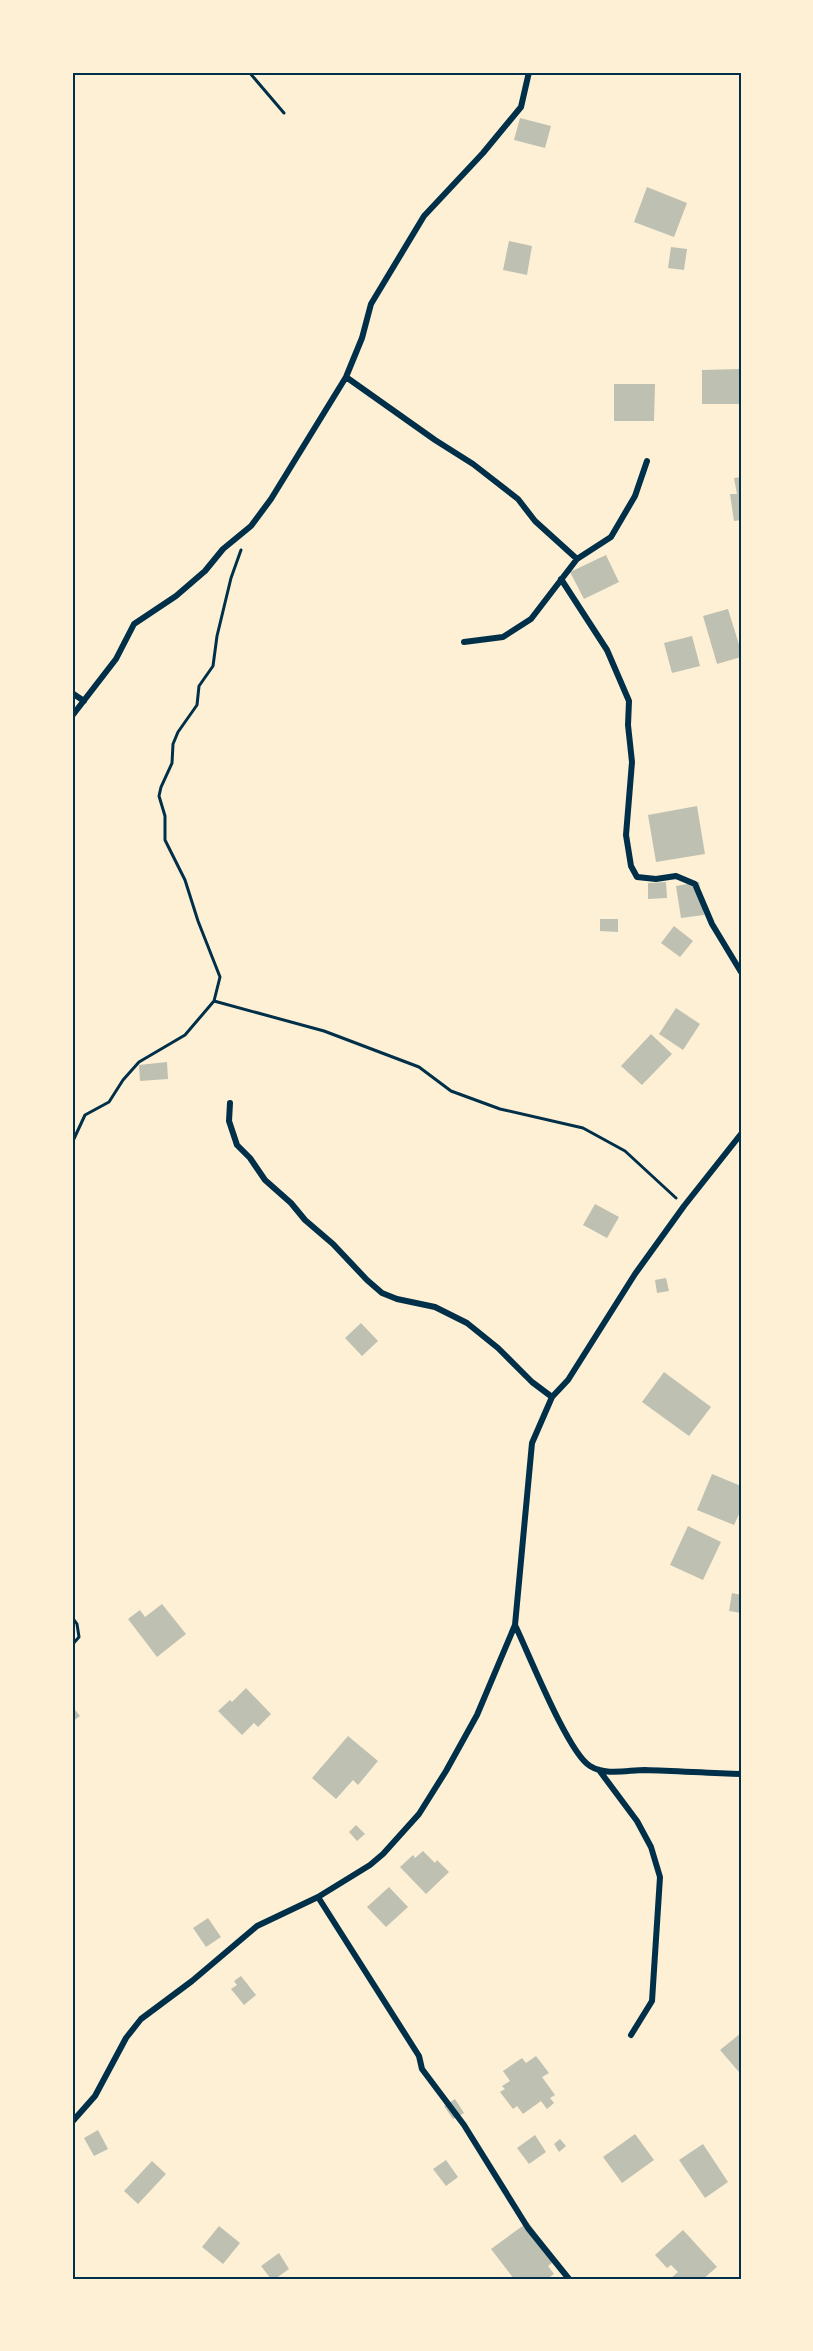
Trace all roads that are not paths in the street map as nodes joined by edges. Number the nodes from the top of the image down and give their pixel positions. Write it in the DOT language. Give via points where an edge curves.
graph roads {
  1 [pos="529,72"];
  2 [pos="346,377"];
  3 [pos="647,461"];
  4 [pos="577,559"];
  5 [pos="561,579"];
  6 [pos="464,642"];
  7 [pos="72,693"];
  8 [pos="84,701"];
  9 [pos="72,716"];
  10 [pos="741,972"];
  11 [pos="230,1103"];
  12 [pos="741,1134"];
  13 [pos="552,1397"];
  14 [pos="515,1625"];
  15 [pos="599,1770"];
  16 [pos="741,1774"];
  17 [pos="318,1897"];
  18 [pos="631,2035"];
  19 [pos="72,2122"];
  20 [pos="569,2279"];
  1 -- 2 [label="street" via="522,107 424,216 371,304"];
  2 -- 4 [label="street" via="518,499 535,521"];
  2 -- 8 [label="street" via="251,526 223,549 205,572 134,624 116,659"];
  3 -- 4 [label="street" via="635,496 611,537"];
  4 -- 5 [label="street"];
  5 -- 6 [label="street" via="531,619 504,637"];
  5 -- 10 [label="street" via="607,650 629,700 632,762 626,836 637,877 676,876 695,884 712,924"];
  7 -- 8 [label="street"];
  8 -- 9 [label="street"];
  11 -- 13 [label="street" via="229,1121 237,1145 265,1180 367,1280 382,1293 435,1307 467,1323"];
  12 -- 13 [label="street" via="635,1274 568,1380"];
  13 -- 14 [label="street" via="532,1443"];
  14 -- 15 [label="street" via="568,1736 585,1761"];
  14 -- 17 [label="street" via="477,1715 419,1814 383,1854"];
  15 -- 16 [label="street"];
  15 -- 18 [label="street" via="637,1821 651,1847 660,1877 652,2001"];
  17 -- 19 [label="street" via="256,1926 141,2019 94,2096"];
  17 -- 20 [label="street" via="419,2056 422,2069 464,2125 538,2243"];
}
